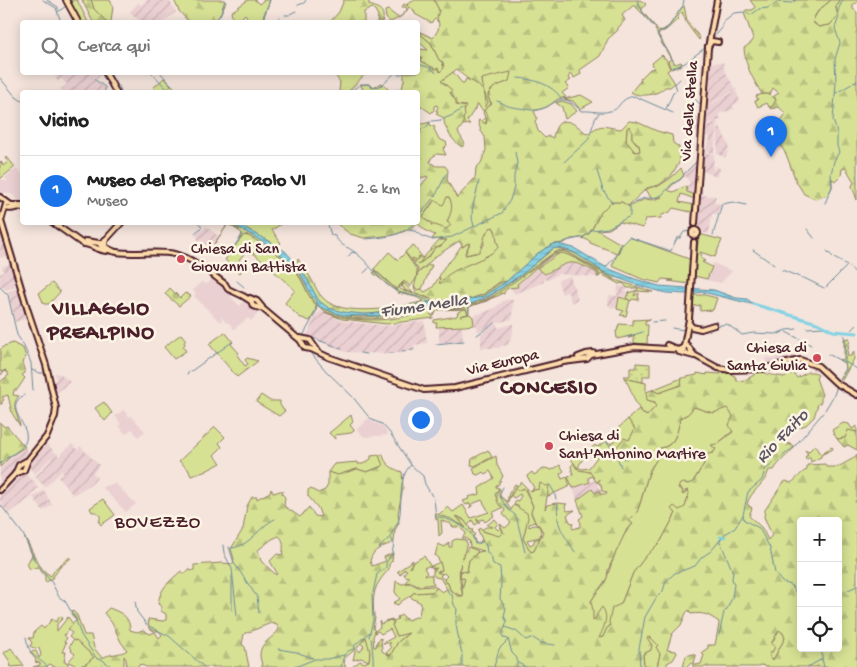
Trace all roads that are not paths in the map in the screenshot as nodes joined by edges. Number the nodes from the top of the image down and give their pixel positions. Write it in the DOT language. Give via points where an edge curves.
graph roads {
  1 [pos="66,0"];
  2 [pos="717,0"];
  3 [pos="78,20"];
  4 [pos="710,32"];
  5 [pos="708,48"];
  6 [pos="108,75"];
  7 [pos="116,90"];
  8 [pos="0,198"];
  9 [pos="9,206"];
  10 [pos="20,207"];
  11 [pos="58,225"];
  12 [pos="118,225"];
  13 [pos="118,225"];
  14 [pos="114,230"];
  15 [pos="84,242"];
  16 [pos="98,245"];
  17 [pos="106,251"];
  18 [pos="113,251"];
  19 [pos="141,253"];
  20 [pos="256,303"];
  21 [pos="689,316"];
  22 [pos="714,325"];
  23 [pos="688,331"];
  24 [pos="306,340"];
  25 [pos="303,344"];
  26 [pos="654,346"];
  27 [pos="311,347"];
  28 [pos="671,347"];
  29 [pos="686,348"];
  30 [pos="586,356"];
  31 [pos="697,357"];
  32 [pos="857,395"];
  33 [pos="0,490"];
  1 -- 3 [label="highway"];
  2 -- 4 [label="main road, Via della Stella"];
  4 -- 5 [label="main road, Via della Stella"];
  4 -- 5 [label="main road" via="717,41 711,42"];
  5 -- 21 [label="main road, Via della Stella"];
  6 -- 7 [label="highway"];
  8 -- 9 [label="main road"];
  9 -- 10 [label="main road"];
  9 -- 33 [label="main road" via="2,224 46,364 56,407 47,436"];
  11 -- 15 [label="main road"];
  12 -- 14 [label="highway"];
  13 -- 16 [label="highway"];
  14 -- 16 [label="highway"];
  14 -- 18 [label="highway" via="104,243"];
  15 -- 16 [label="main road"];
  15 -- 17 [label="main road"];
  16 -- 17 [label="main road"];
  16 -- 18 [label="main road"];
  17 -- 19 [label="main road"];
  18 -- 19 [label="main road"];
  19 -- 20 [label="main road, Via Europa" via="176,254"];
  20 -- 24 [label="main road, Via Europa"];
  20 -- 25 [label="main road, Via Europa"];
  21 -- 22 [label="main road" via="693,328"];
  21 -- 23 [label="main road, Via della Stella"];
  23 -- 29 [label="main road, Via della Stella"];
  23 -- 31 [label="main road" via="688,343"];
  24 -- 25 [label="main road"];
  24 -- 27 [label="main road, Via Europa" via="311,341"];
  25 -- 27 [label="main road, Via Europa" via="305,348"];
  26 -- 28 [label="main road, Via Europa"];
  26 -- 28 [label="main road"];
  26 -- 30 [label="main road, Via Europa" via="628,346"];
  27 -- 30 [label="main road, Via Europa" via="328,357 424,388 455,387"];
  28 -- 29 [label="main road, Via Europa"];
  28 -- 30 [label="main road, Via Europa" via="635,346"];
  28 -- 31 [label="main road"];
  29 -- 31 [label="main road, Via Europa"];
  31 -- 32 [label="main road, Via Europa" via="717,368 730,370 762,369 800,360 815,365"];
}
